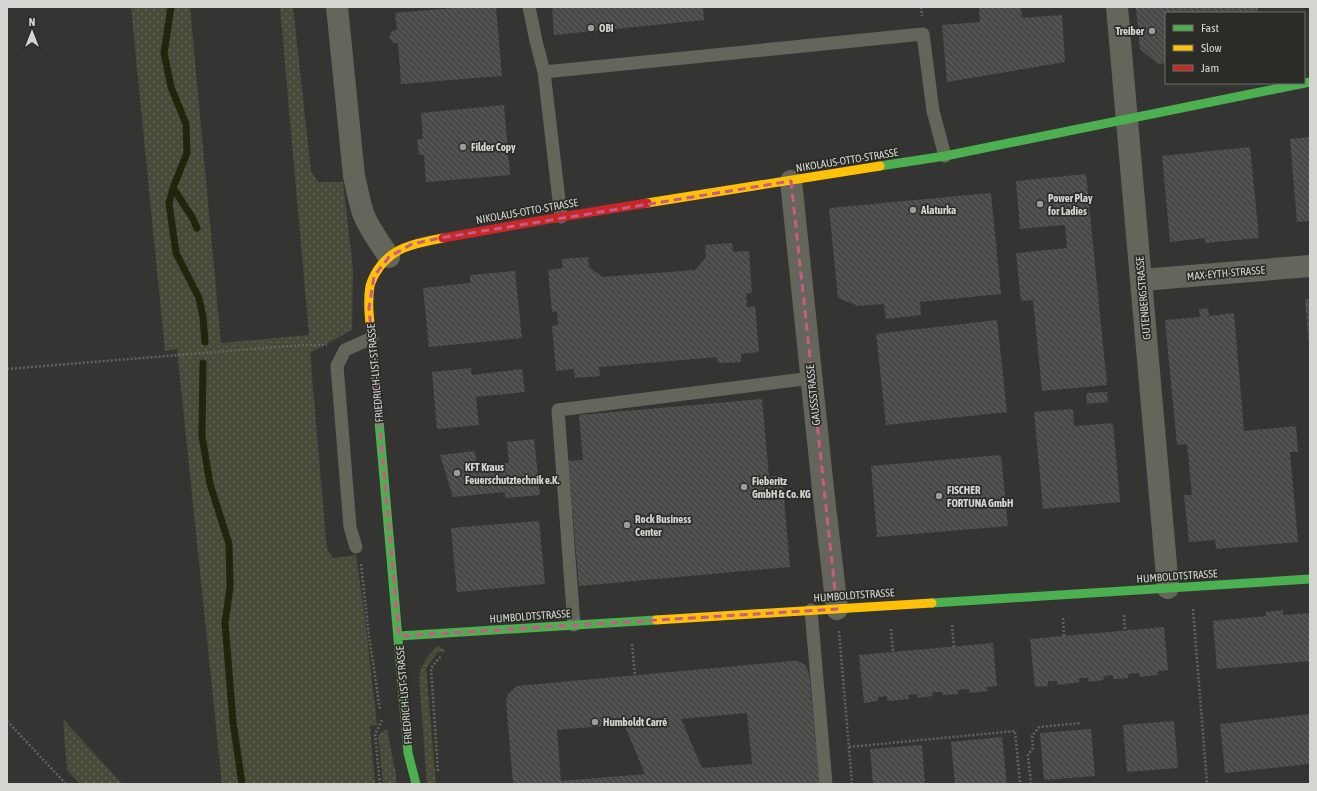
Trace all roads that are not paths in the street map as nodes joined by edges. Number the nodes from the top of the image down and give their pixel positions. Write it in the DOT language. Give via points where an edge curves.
graph roads {
  1 [pos="337,7"];
  2 [pos="529,7"];
  3 [pos="1117,7"];
  4 [pos="544,72"];
  5 [pos="1300,84"];
  6 [pos="1127,120"];
  7 [pos="945,156"];
  8 [pos="791,181"];
  9 [pos="561,218"];
  10 [pos="389,257"];
  11 [pos="1310,266"];
  12 [pos="1142,280"];
  13 [pos="372,338"];
  14 [pos="812,378"];
  15 [pos="356,547"];
  16 [pos="1310,579"];
  17 [pos="1168,588"];
  18 [pos="837,609"];
  19 [pos="812,610"];
  20 [pos="574,625"];
  21 [pos="398,636"];
  22 [pos="408,753"];
  23 [pos="406,776"];
  24 [pos="416,784"];
  25 [pos="826,784"];
  1 -- 10 [label="street" via="358,198 363,213"];
  2 -- 4 [label="lane"];
  3 -- 6 [label="street, GUTENBERGSTRASSE"];
  4 -- 7 [label="lane" via="923,34 933,111"];
  4 -- 9 [label="lane"];
  5 -- 6 [label="main road, NIKOLAUS-OTTO-STRASSE"];
  6 -- 7 [label="main road, NIKOLAUS-OTTO-STRASSE"];
  6 -- 12 [label="street, GUTENBERGSTRASSE"];
  7 -- 8 [label="main road, NIKOLAUS-OTTO-STRASSE"];
  8 -- 9 [label="main road, NIKOLAUS-OTTO-STRASSE"];
  8 -- 14 [label="street, GAUSSSTRASSE"];
  9 -- 10 [label="main road, NIKOLAUS-OTTO-STRASSE" via="412,244"];
  10 -- 13 [label="main road, FRIEDRICH-LIST-STRASSE" via="380,265 370,284"];
  11 -- 12 [label="street, MAX-EYTH-STRASSE"];
  12 -- 17 [label="street, GUTENBERGSTRASSE"];
  13 -- 15 [label="lane" via="345,350 337,366 350,527"];
  13 -- 21 [label="main road, FRIEDRICH-LIST-STRASSE"];
  14 -- 18 [label="street, GAUSSSTRASSE"];
  14 -- 20 [label="lane" via="558,410"];
  16 -- 17 [label="main road, HUMBOLDTSTRASSE"];
  17 -- 18 [label="main road, HUMBOLDTSTRASSE"];
  18 -- 19 [label="main road, HUMBOLDTSTRASSE"];
  19 -- 20 [label="main road, HUMBOLDTSTRASSE"];
  19 -- 25 [label="lane"];
  20 -- 21 [label="main road, HUMBOLDTSTRASSE"];
  21 -- 22 [label="main road, FRIEDRICH-LIST-STRASSE"];
  22 -- 23 [label="main road, FRIEDRICH-LIST-STRASSE"];
  22 -- 24 [label="main road, FRIEDRICH-LIST-STRASSE"];
}
